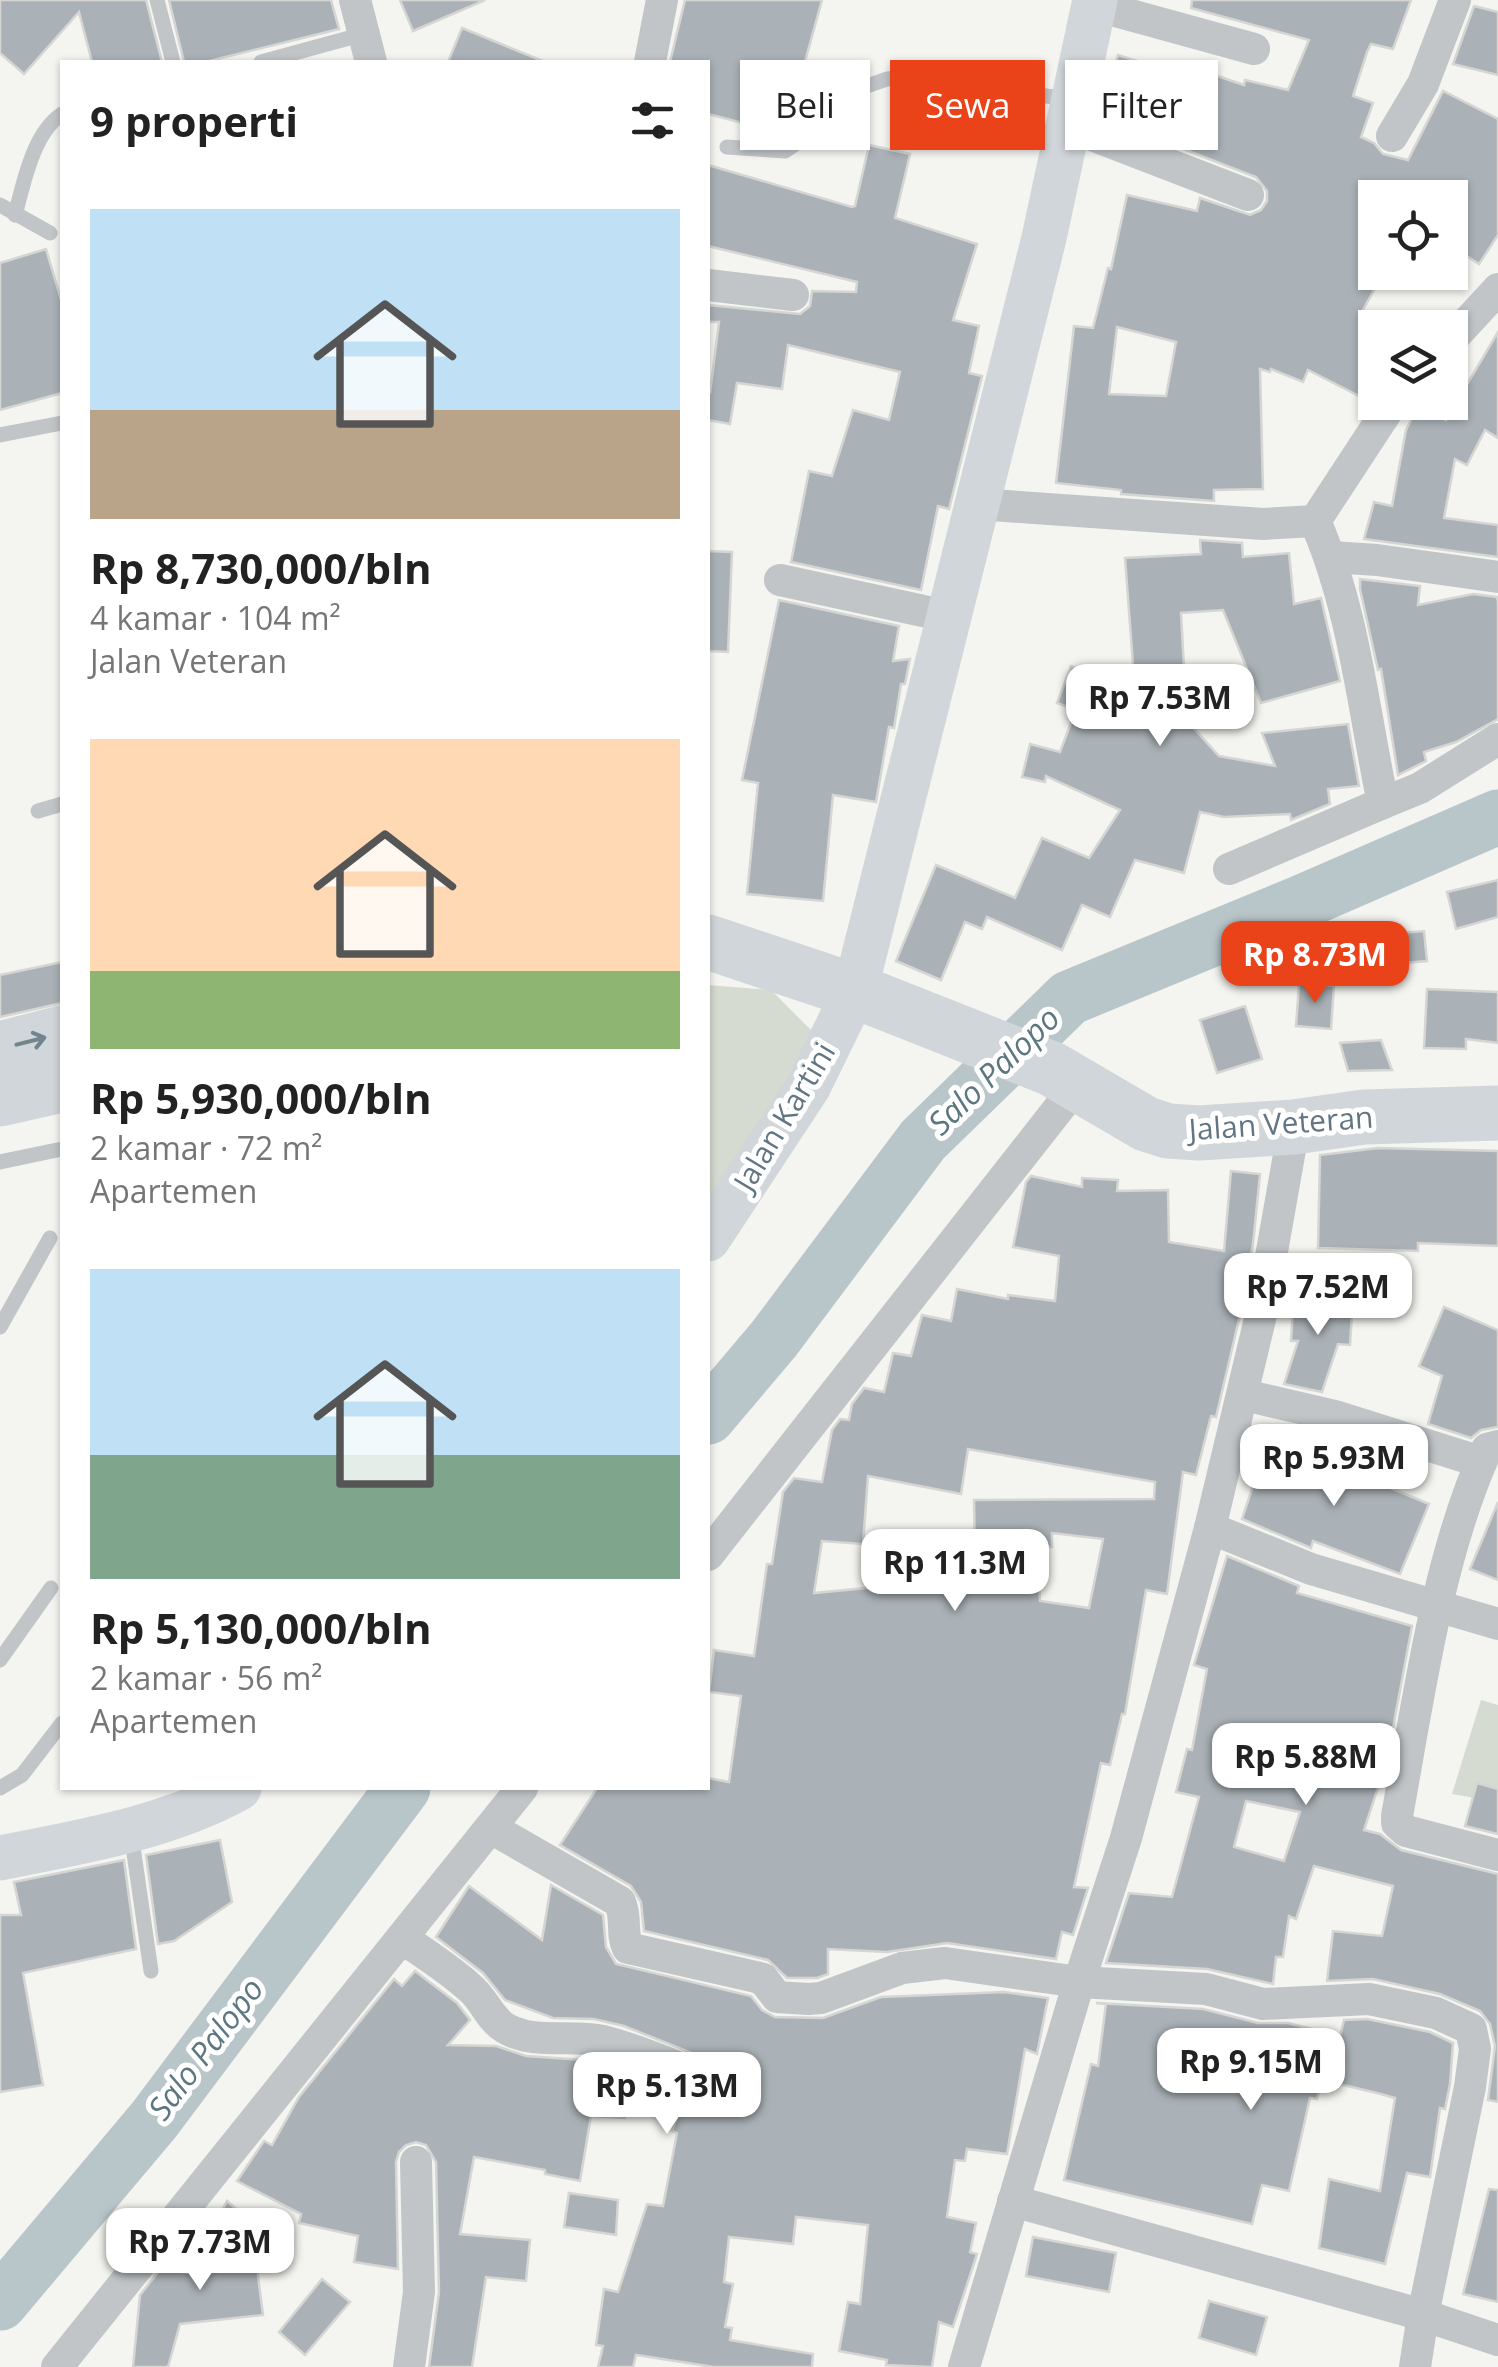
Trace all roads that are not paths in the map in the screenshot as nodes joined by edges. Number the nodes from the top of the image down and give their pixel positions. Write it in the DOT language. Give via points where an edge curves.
graph roads {
  1 [pos="157,0"];
  2 [pos="355,0"];
  3 [pos="662,0"];
  4 [pos="1455,0"];
  5 [pos="1094,2"];
  6 [pos="368,48"];
  7 [pos="1254,49"];
  8 [pos="172,60"];
  9 [pos="276,60"];
  10 [pos="650,60"];
  11 [pos="1081,60"];
  12 [pos="1065,111"];
  13 [pos="60,116"];
  14 [pos="1065,132"];
  15 [pos="1392,136"];
  16 [pos="727,147"];
  17 [pos="1151,150"];
  18 [pos="1248,195"];
  19 [pos="0,205"];
  20 [pos="15,214"];
  21 [pos="50,233"];
  22 [pos="710,285"];
  23 [pos="1498,289"];
  24 [pos="794,295"];
  25 [pos="1468,321"];
  26 [pos="1381,420"];
  27 [pos="60,423"];
  28 [pos="0,434"];
  29 [pos="977,504"];
  30 [pos="1314,521"];
  31 [pos="1331,557"];
  32 [pos="1498,577"];
  33 [pos="780,580"];
  34 [pos="951,617"];
  35 [pos="1498,739"];
  36 [pos="1383,803"];
  37 [pos="60,804"];
  38 [pos="38,810"];
  39 [pos="1229,869"];
  40 [pos="710,943"];
  41 [pos="788,969"];
  42 [pos="710,970"];
  43 [pos="855,991"];
  44 [pos="60,1034"];
  45 [pos="0,1048"];
  46 [pos="1065,1077"];
  47 [pos="60,1085"];
  48 [pos="0,1099"];
  49 [pos="1498,1113"];
  50 [pos="1294,1126"];
  51 [pos="60,1149"];
  52 [pos="0,1162"];
  53 [pos="710,1235"];
  54 [pos="50,1238"];
  55 [pos="0,1327"];
  56 [pos="1244,1394"];
  57 [pos="1489,1454"];
  58 [pos="1210,1528"];
  59 [pos="710,1551"];
  60 [pos="50,1588"];
  61 [pos="1438,1605"];
  62 [pos="1498,1624"];
  63 [pos="0,1660"];
  64 [pos="60,1726"];
  65 [pos="0,1788"];
  66 [pos="234,1790"];
  67 [pos="520,1790"];
  68 [pos="490,1828"];
  69 [pos="131,1830"];
  70 [pos="1498,1855"];
  71 [pos="0,1858"];
  72 [pos="402,1938"];
  73 [pos="151,1972"];
  74 [pos="1079,1982"];
  75 [pos="724,2086"];
  76 [pos="416,2162"];
  77 [pos="1013,2201"];
  78 [pos="1423,2315"];
  79 [pos="1498,2340"];
  80 [pos="57,2367"];
  81 [pos="409,2367"];
  82 [pos="964,2367"];
  83 [pos="1416,2367"];
  1 -- 8 [label="lane"];
  2 -- 6 [label="street"];
  3 -- 10 [label="street"];
  4 -- 15 [label="street" via="1424,84"];
  5 -- 7 [label="street"];
  5 -- 11 [label="street, Jalan Kartini"];
  6 -- 9 [label="lane"];
  12 -- 16 [label="lane" via="912,77 887,79 864,87 785,151"];
  13 -- 20 [label="lane" via="46,128"];
  14 -- 29 [label="street, Jalan Kartini"];
  17 -- 18 [label="street"];
  19 -- 20 [label="lane"];
  20 -- 21 [label="lane"];
  22 -- 24 [label="street"];
  23 -- 25 [label="street"];
  26 -- 30 [label="street"];
  27 -- 28 [label="lane"];
  29 -- 30 [label="street" via="1263,524"];
  29 -- 34 [label="street, Jalan Kartini"];
  30 -- 31 [label="street"];
  31 -- 32 [label="street"];
  31 -- 36 [label="street"];
  33 -- 34 [label="street"];
  34 -- 43 [label="street, Jalan Kartini"];
  35 -- 36 [label="street"];
  36 -- 39 [label="street"];
  37 -- 38 [label="lane"];
  40 -- 41 [label="highway, Jalan Veteran"];
  41 -- 42 [label="highway"];
  41 -- 43 [label="highway, Jalan Veteran"];
  43 -- 46 [label="highway, Jalan Veteran"];
  43 -- 53 [label="street, Jalan Kartini" via="808,1086"];
  45 -- 44 [label="highway, one-way"];
  46 -- 50 [label="highway, Jalan Veteran" via="1168,1132"];
  46 -- 59 [label="street"];
  47 -- 48 [label="highway"];
  49 -- 50 [label="highway, Jalan Veteran"];
  50 -- 56 [label="street"];
  51 -- 52 [label="lane"];
  54 -- 55 [label="lane"];
  56 -- 57 [label="street"];
  56 -- 58 [label="street"];
  57 -- 61 [label="street"];
  58 -- 61 [label="street" via="1311,1569"];
  58 -- 74 [label="street" via="1126,1838"];
  60 -- 63 [label="lane"];
  61 -- 62 [label="street"];
  61 -- 70 [label="street" via="1397,1824"];
  64 -- 65 [label="lane" via="22,1775"];
  66 -- 69 [label="street"];
  67 -- 68 [label="street"];
  68 -- 72 [label="street"];
  68 -- 74 [label="street" via="620,1902 628,1948 756,1976 777,1997 821,1998 922,1964"];
  69 -- 71 [label="street"];
  69 -- 73 [label="lane"];
  72 -- 75 [label="street" via="469,1986 506,2029 598,2040"];
  72 -- 80 [label="street"];
  74 -- 77 [label="street"];
  74 -- 78 [label="street" via="1206,1989 1264,2004 1369,1999 1436,2013 1471,2029 1470,2086"];
  76 -- 81 [label="street" via="418,2292"];
  77 -- 78 [label="street"];
  77 -- 82 [label="street"];
  78 -- 79 [label="street"];
  78 -- 83 [label="street"];
}
